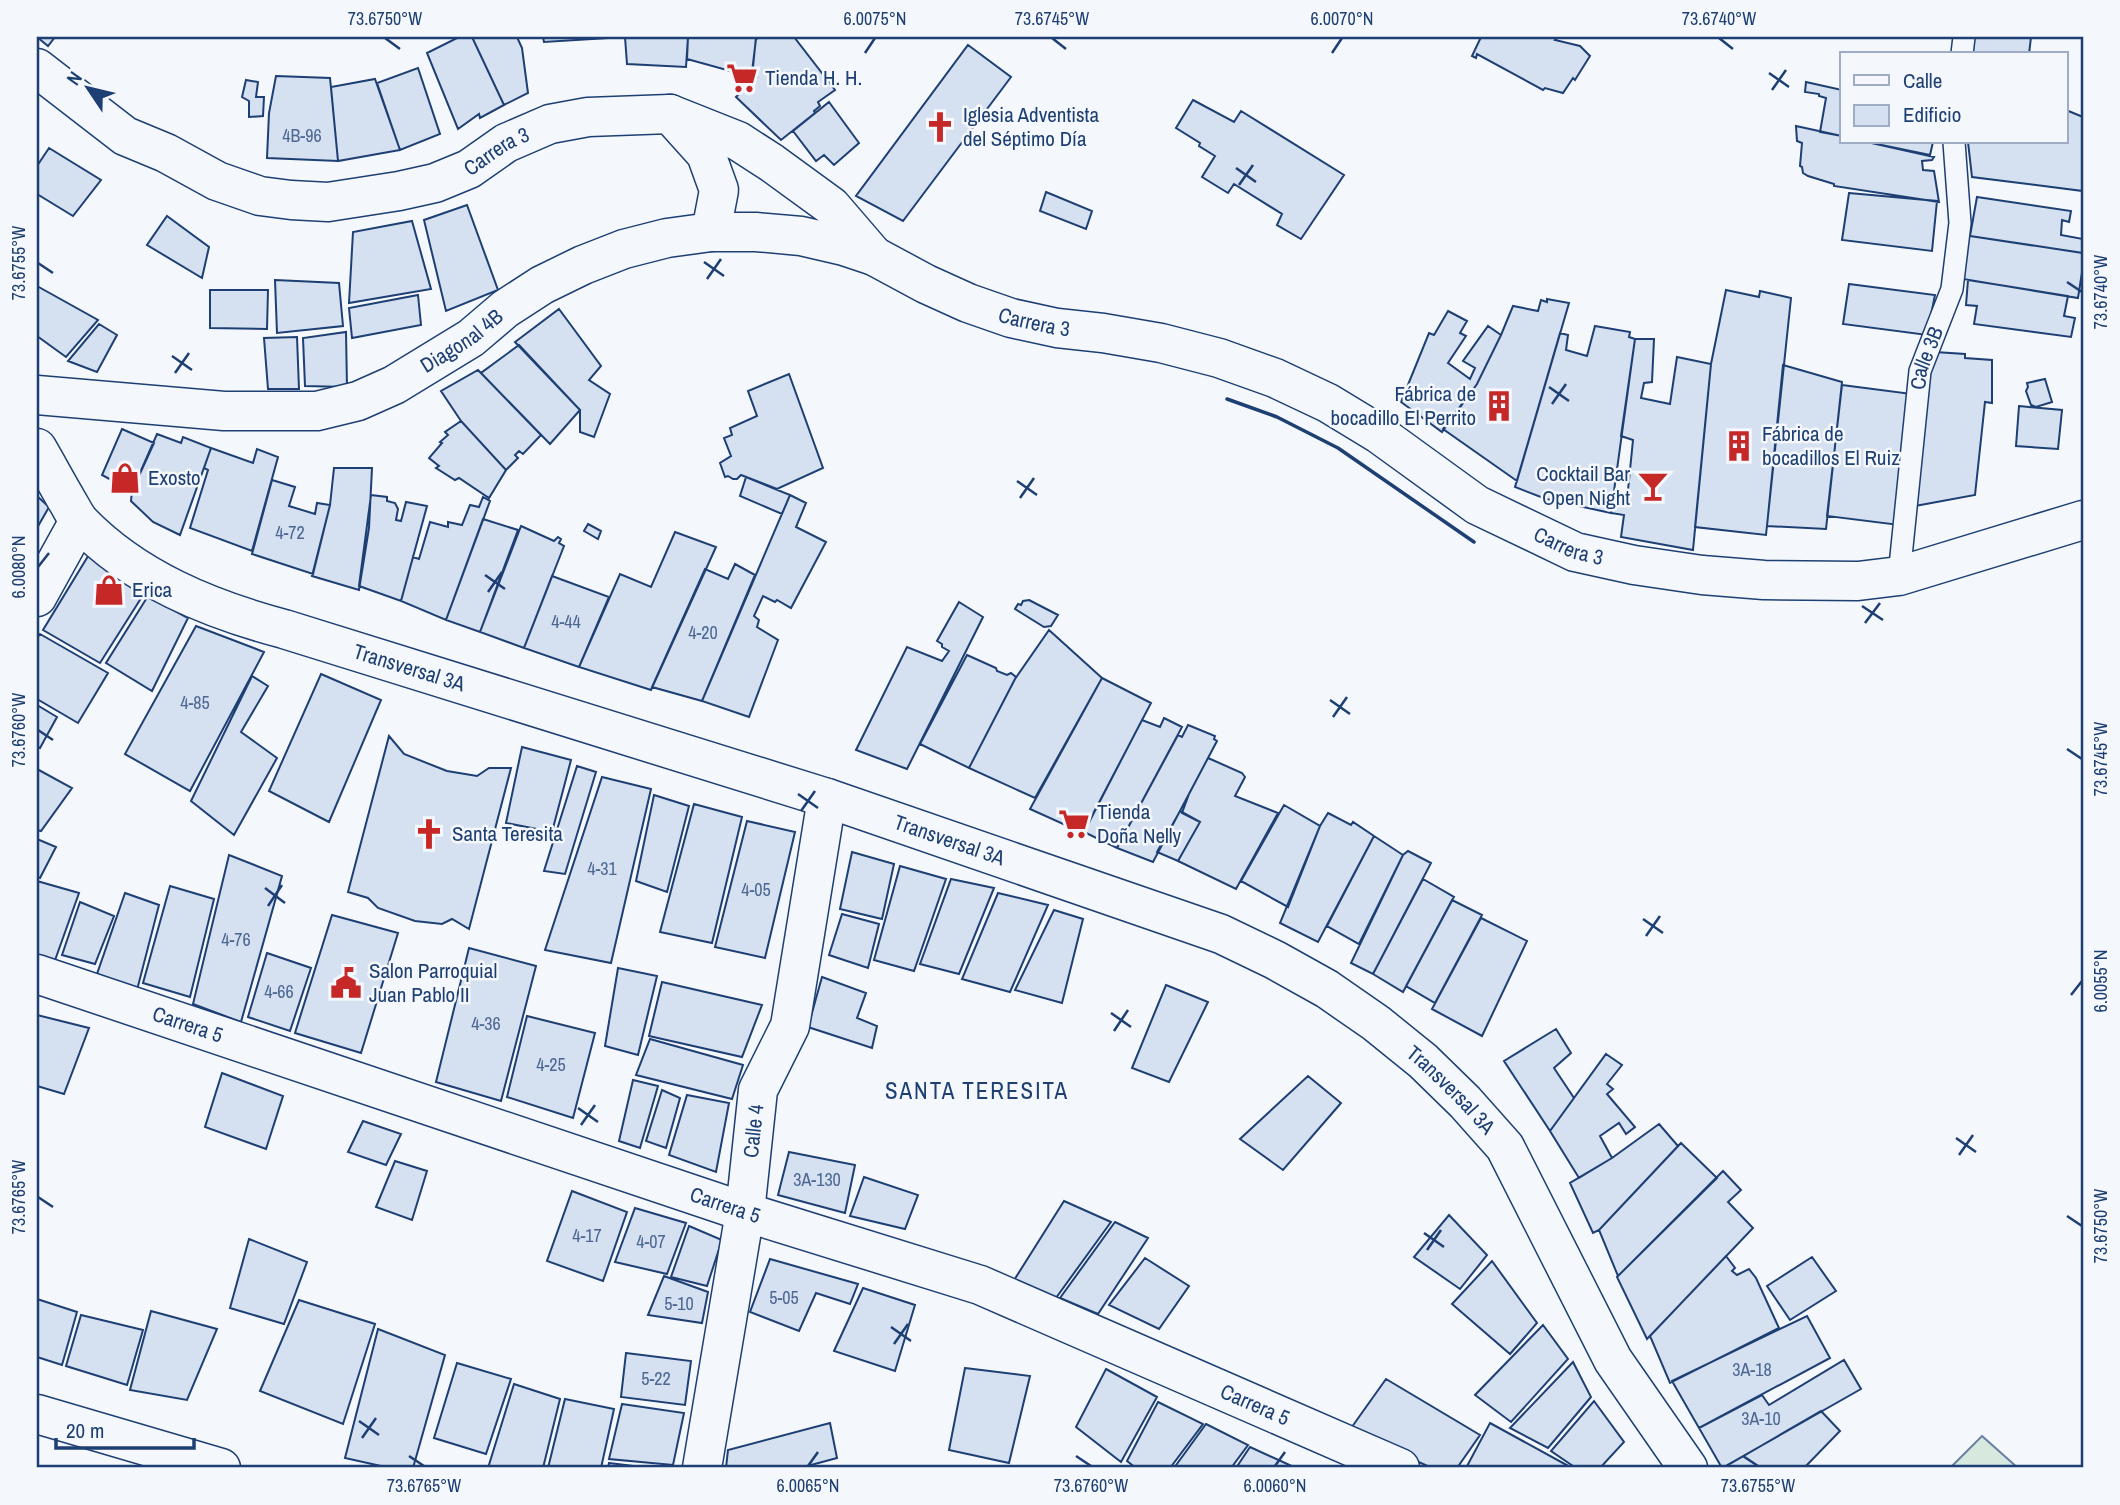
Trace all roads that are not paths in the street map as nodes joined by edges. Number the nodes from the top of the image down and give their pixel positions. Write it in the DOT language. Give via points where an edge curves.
graph roads {
  1 [pos="37,68"];
  2 [pos="670,114"];
  3 [pos="1954,144"];
  4 [pos="712,232"];
  5 [pos="874,256"];
  6 [pos="37,395"];
  7 [pos="37,448"];
  8 [pos="2083,520"];
  9 [pos="79,521"];
  10 [pos="1899,576"];
  11 [pos="37,597"];
  12 [pos="827,798"];
  13 [pos="37,974"];
  14 [pos="745,1212"];
  15 [pos="37,1414"];
  16 [pos="221,1468"];
  17 [pos="702,1468"];
  18 [pos="1400,1468"];
  19 [pos="1688,1468"];
  1 -- 2 [label="street, Carrera 3" via="125,136 217,181 260,196 291,200 328,202 435,183 550,124 588,117"];
  2 -- 4 [label="street" via="706,154 719,190"];
  2 -- 5 [label="street, Carrera 3" via="738,141 772,163 831,206"];
  3 -- 10 [label="lane, Calle 3B" via="1960,223 1952,289 1920,371"];
  4 -- 5 [label="street, Diagonal 4B" via="801,236"];
  4 -- 6 [label="street, Diagonal 4B" via="667,238 583,265 533,291 471,338 394,385 358,401 317,411 224,411"];
  5 -- 10 [label="street, Carrera 3" via="968,303 1012,318 1161,343 1275,378 1379,434 1477,505 1575,552 1661,569 1764,580 1858,581"];
  7 -- 9 [label="street, Transversal 3A"];
  8 -- 10 [label="street, Carrera 3"];
  9 -- 11 [label="street"];
  9 -- 12 [label="street, Transversal 3A" via="153,578 238,617"];
  12 -- 14 [label="street, Calle 4" via="790,1026 758,1090"];
  12 -- 19 [label="street, Transversal 3A" via="1221,934 1275,960 1376,1023 1423,1061 1505,1147 1613,1360"];
  13 -- 14 [label="street, Carrera 5"];
  14 -- 17 [label="street, Calle 4"];
  14 -- 18 [label="street, Carrera 5" via="980,1285"];
  15 -- 16 [label="street"];
}
